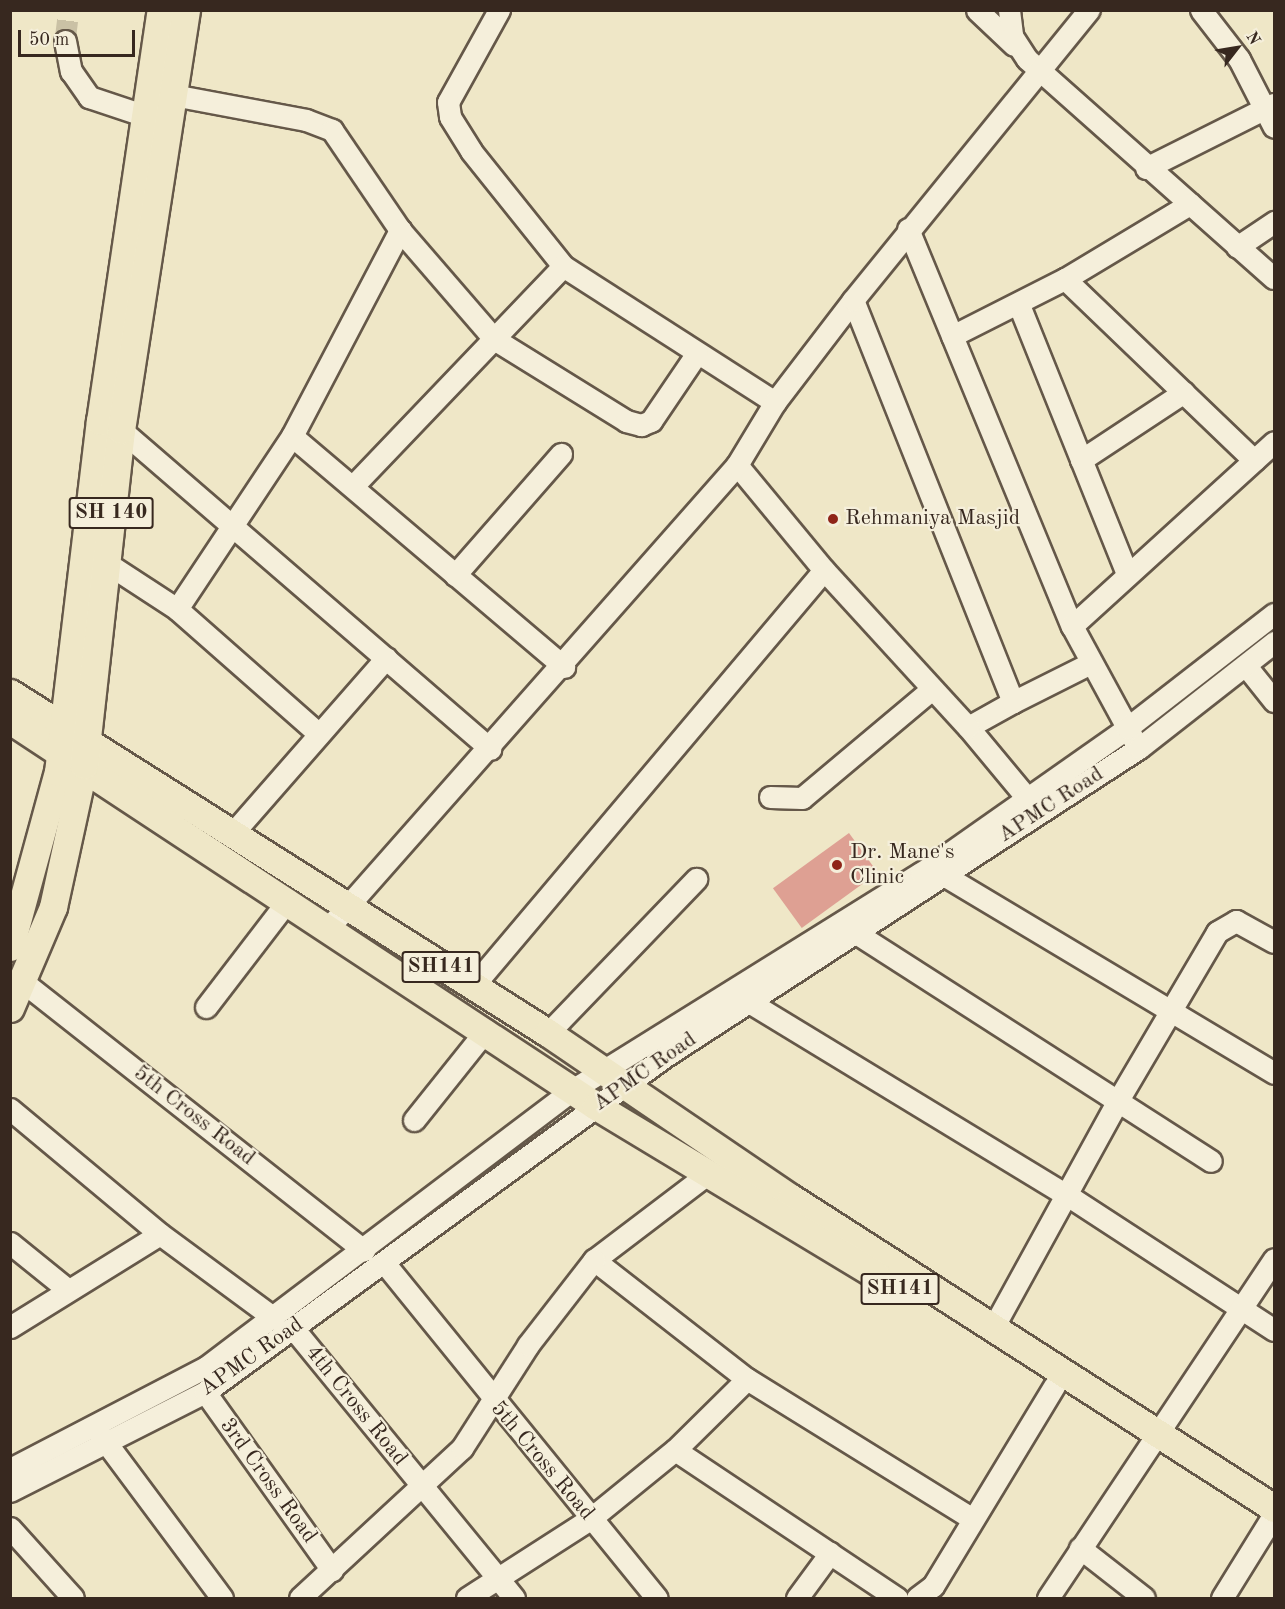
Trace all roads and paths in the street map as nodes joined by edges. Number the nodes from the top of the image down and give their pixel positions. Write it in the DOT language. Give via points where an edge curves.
graph roads {
  1 [pos="161,10"];
  2 [pos="186,10"];
  3 [pos="499,10"];
  4 [pos="977,10"];
  5 [pos="1009,10"];
  6 [pos="1089,10"];
  7 [pos="1201,10"];
  8 [pos="65,41"];
  9 [pos="1019,49"];
  10 [pos="1043,71"];
  11 [pos="173,95"];
  12 [pos="1272,113"];
  13 [pos="146,117"];
  14 [pos="1146,168"];
  15 [pos="1190,204"];
  16 [pos="1275,222"];
  17 [pos="908,229"];
  18 [pos="400,230"];
  19 [pos="1237,247"];
  20 [pos="563,266"];
  21 [pos="1275,278"];
  22 [pos="1065,279"];
  23 [pos="853,300"];
  24 [pos="1019,305"];
  25 [pos="952,336"];
  26 [pos="494,339"];
  27 [pos="697,353"];
  28 [pos="1184,392"];
  29 [pos="775,402"];
  30 [pos="121,430"];
  31 [pos="292,436"];
  32 [pos="1275,442"];
  33 [pos="561,454"];
  34 [pos="1082,460"];
  35 [pos="1254,460"];
  36 [pos="736,465"];
  37 [pos="353,486"];
  38 [pos="236,527"];
  39 [pos="105,562"];
  40 [pos="824,570"];
  41 [pos="1126,571"];
  42 [pos="455,575"];
  43 [pos="177,609"];
  44 [pos="1275,614"];
  45 [pos="1072,626"];
  46 [pos="1275,642"];
  47 [pos="386,658"];
  48 [pos="1089,664"];
  49 [pos="1246,666"];
  50 [pos="564,667"];
  51 [pos="932,689"];
  52 [pos="10,693"];
  53 [pos="1275,701"];
  54 [pos="1013,702"];
  55 [pos="10,720"];
  56 [pos="968,727"];
  57 [pos="1127,728"];
  58 [pos="320,734"];
  59 [pos="73,747"];
  60 [pos="1139,748"];
  61 [pos="490,749"];
  62 [pos="770,797"];
  63 [pos="1033,804"];
  64 [pos="232,834"];
  65 [pos="947,877"];
  66 [pos="696,879"];
  67 [pos="20,887"];
  68 [pos="288,900"];
  69 [pos="337,917"];
  70 [pos="860,935"];
  71 [pos="1275,942"];
  72 [pos="10,947"];
  73 [pos="23,982"];
  74 [pos="473,986"];
  75 [pos="749,1002"];
  76 [pos="10,1008"];
  77 [pos="206,1008"];
  78 [pos="1171,1009"];
  79 [pos="486,1030"];
  80 [pos="548,1033"];
  81 [pos="1275,1073"];
  82 [pos="616,1079"];
  83 [pos="572,1090"];
  84 [pos="1117,1102"];
  85 [pos="596,1106"];
  86 [pos="10,1109"];
  87 [pos="414,1120"];
  88 [pos="1211,1161"];
  89 [pos="710,1172"];
  90 [pos="1066,1195"];
  91 [pos="159,1234"];
  92 [pos="10,1243"];
  93 [pos="364,1250"];
  94 [pos="1275,1259"];
  95 [pos="594,1260"];
  96 [pos="386,1265"];
  97 [pos="67,1289"];
  98 [pos="1241,1309"];
  99 [pos="274,1318"];
  100 [pos="994,1326"];
  101 [pos="10,1327"];
  102 [pos="293,1328"];
  103 [pos="1275,1330"];
  104 [pos="747,1379"];
  105 [pos="1054,1386"];
  106 [pos="205,1392"];
  107 [pos="492,1401"];
  108 [pos="93,1426"];
  109 [pos="1154,1440"];
  110 [pos="106,1443"];
  111 [pos="675,1450"];
  112 [pos="10,1468"];
  113 [pos="420,1485"];
  114 [pos="10,1491"];
  115 [pos="971,1518"];
  116 [pos="590,1519"];
  117 [pos="1273,1519"];
  118 [pos="10,1528"];
  119 [pos="1080,1548"];
  120 [pos="830,1553"];
  121 [pos="332,1570"];
  122 [pos="495,1577"];
  123 [pos="922,1598"];
  124 [pos="73,1599"];
  125 [pos="222,1599"];
  126 [pos="300,1599"];
  127 [pos="467,1599"];
  128 [pos="514,1599"];
  129 [pos="657,1599"];
  130 [pos="797,1599"];
  131 [pos="897,1599"];
  132 [pos="1048,1599"];
  133 [pos="1144,1599"];
  134 [pos="1222,1599"];
  1 -- 13 [label="main road, SH 140"];
  2 -- 11 [label="main road, SH 140"];
  3 -- 20 [label="street" via="452,87 450,117"];
  4 -- 9 [label="street"];
  5 -- 9 [label="street"];
  6 -- 10 [label="street"];
  7 -- 12 [label="street" via="1239,59"];
  8 -- 13 [label="street" via="71,71 89,97"];
  9 -- 10 [label="street"];
  10 -- 14 [label="street"];
  10 -- 17 [label="street"];
  11 -- 18 [label="street" via="322,124"];
  11 -- 30 [label="main road, SH 140"];
  12 -- 14 [label="street"];
  13 -- 59 [label="main road, SH 140" via="100,421"];
  14 -- 15 [label="street"];
  15 -- 19 [label="street"];
  15 -- 22 [label="street"];
  16 -- 19 [label="street"];
  17 -- 23 [label="street"];
  17 -- 25 [label="street"];
  18 -- 26 [label="street"];
  18 -- 31 [label="street"];
  19 -- 21 [label="street"];
  20 -- 26 [label="street"];
  20 -- 27 [label="street"];
  22 -- 24 [label="street"];
  22 -- 28 [label="street"];
  23 -- 29 [label="street"];
  23 -- 54 [label="street"];
  24 -- 25 [label="street"];
  24 -- 34 [label="street"];
  25 -- 45 [label="street"];
  26 -- 27 [label="street" via="635,425 658,414"];
  26 -- 37 [label="street"];
  27 -- 29 [label="street"];
  28 -- 34 [label="street"];
  28 -- 35 [label="street"];
  29 -- 36 [label="street"];
  30 -- 38 [label="street"];
  30 -- 39 [label="main road, SH 140"];
  31 -- 37 [label="street"];
  31 -- 38 [label="street"];
  32 -- 35 [label="street"];
  33 -- 42 [label="street"];
  34 -- 41 [label="street"];
  35 -- 41 [label="street"];
  36 -- 40 [label="street"];
  36 -- 50 [label="street"];
  37 -- 42 [label="street"];
  38 -- 43 [label="street"];
  38 -- 47 [label="street"];
  39 -- 43 [label="street"];
  39 -- 59 [label="main road, SH 140"];
  40 -- 51 [label="street"];
  40 -- 74 [label="street"];
  41 -- 45 [label="street"];
  42 -- 50 [label="street"];
  43 -- 58 [label="street"];
  44 -- 57 [label="street, APMC Road"];
  45 -- 48 [label="street"];
  46 -- 49 [label="street, APMC Road"];
  47 -- 58 [label="street"];
  47 -- 61 [label="street"];
  48 -- 54 [label="street"];
  48 -- 57 [label="street"];
  49 -- 53 [label="street"];
  49 -- 60 [label="street, APMC Road"];
  50 -- 61 [label="street"];
  51 -- 56 [label="street"];
  51 -- 62 [label="street" via="802,798"];
  52 -- 59 [label="main road, SH141"];
  54 -- 56 [label="street"];
  55 -- 59 [label="main road"];
  56 -- 63 [label="street"];
  57 -- 60 [label="street"];
  57 -- 63 [label="street, APMC Road"];
  58 -- 64 [label="street"];
  59 -- 64 [label="main road, SH141"];
  59 -- 67 [label="main road, SH 140"];
  59 -- 68 [label="main road"];
  59 -- 73 [label="main road, SH 140" via="53,907"];
  60 -- 63 [label="street, APMC Road"];
  61 -- 69 [label="street"];
  63 -- 65 [label="street, APMC Road"];
  63 -- 82 [label="street, APMC Road" via="921,873"];
  64 -- 69 [label="main road, SH141"];
  65 -- 70 [label="street, APMC Road"];
  65 -- 78 [label="street"];
  66 -- 80 [label="street"];
  67 -- 72 [label="main road, SH 140"];
  68 -- 69 [label="main road"];
  68 -- 77 [label="street"];
  69 -- 74 [label="main road, SH141"];
  69 -- 79 [label="main road"];
  70 -- 75 [label="street, APMC Road"];
  70 -- 84 [label="street"];
  71 -- 78 [label="street" via="1243,923 1224,925"];
  73 -- 76 [label="main road, SH 140"];
  73 -- 93 [label="street, 5th Cross Road"];
  74 -- 80 [label="main road, SH141"];
  75 -- 82 [label="street, APMC Road"];
  75 -- 90 [label="street"];
  78 -- 81 [label="street"];
  78 -- 84 [label="street"];
  79 -- 83 [label="main road, SH141"];
  79 -- 87 [label="street"];
  80 -- 82 [label="main road, SH141"];
  82 -- 83 [label="street, APMC Road"];
  82 -- 85 [label="street, APMC Road"];
  82 -- 100 [label="main road, SH141"];
  83 -- 85 [label="main road, SH141"];
  83 -- 93 [label="street, APMC Road"];
  84 -- 88 [label="street"];
  84 -- 90 [label="street"];
  85 -- 89 [label="main road, SH141"];
  85 -- 96 [label="street, APMC Road"];
  86 -- 91 [label="street"];
  89 -- 95 [label="street"];
  89 -- 105 [label="main road, SH141"];
  90 -- 98 [label="street"];
  90 -- 100 [label="street"];
  91 -- 97 [label="street"];
  91 -- 99 [label="street"];
  92 -- 97 [label="street"];
  93 -- 99 [label="street, APMC Road"];
  94 -- 98 [label="street"];
  95 -- 104 [label="street"];
  95 -- 107 [label="street"];
  96 -- 102 [label="street, APMC Road"];
  96 -- 107 [label="street, 5th Cross Road"];
  97 -- 101 [label="street"];
  98 -- 103 [label="street"];
  98 -- 109 [label="street"];
  99 -- 108 [label="street, APMC Road" via="206,1367"];
  100 -- 109 [label="main road, SH141"];
  102 -- 106 [label="street, APMC Road"];
  102 -- 113 [label="street, 4th Cross Road"];
  104 -- 111 [label="street"];
  104 -- 115 [label="street"];
  105 -- 109 [label="main road, SH141"];
  105 -- 115 [label="street"];
  106 -- 110 [label="street, APMC Road"];
  106 -- 121 [label="street, 3rd Cross Road"];
  107 -- 113 [label="street" via="462,1448"];
  107 -- 116 [label="street, 5th Cross Road"];
  108 -- 110 [label="street"];
  108 -- 112 [label="street, APMC Road"];
  109 -- 117 [label="main road, SH141"];
  109 -- 119 [label="street"];
  110 -- 114 [label="street, APMC Road"];
  110 -- 125 [label="street"];
  111 -- 116 [label="street"];
  111 -- 120 [label="street"];
  113 -- 121 [label="street"];
  113 -- 122 [label="street, 4th Cross Road"];
  115 -- 123 [label="street"];
  116 -- 122 [label="street"];
  116 -- 129 [label="street, 5th Cross Road"];
  117 -- 134 [label="street"];
  118 -- 124 [label="street"];
  119 -- 132 [label="street"];
  119 -- 133 [label="street"];
  120 -- 130 [label="street"];
  120 -- 131 [label="street"];
  121 -- 126 [label="street"];
  122 -- 127 [label="street"];
  122 -- 128 [label="street, 4th Cross Road"];
}
